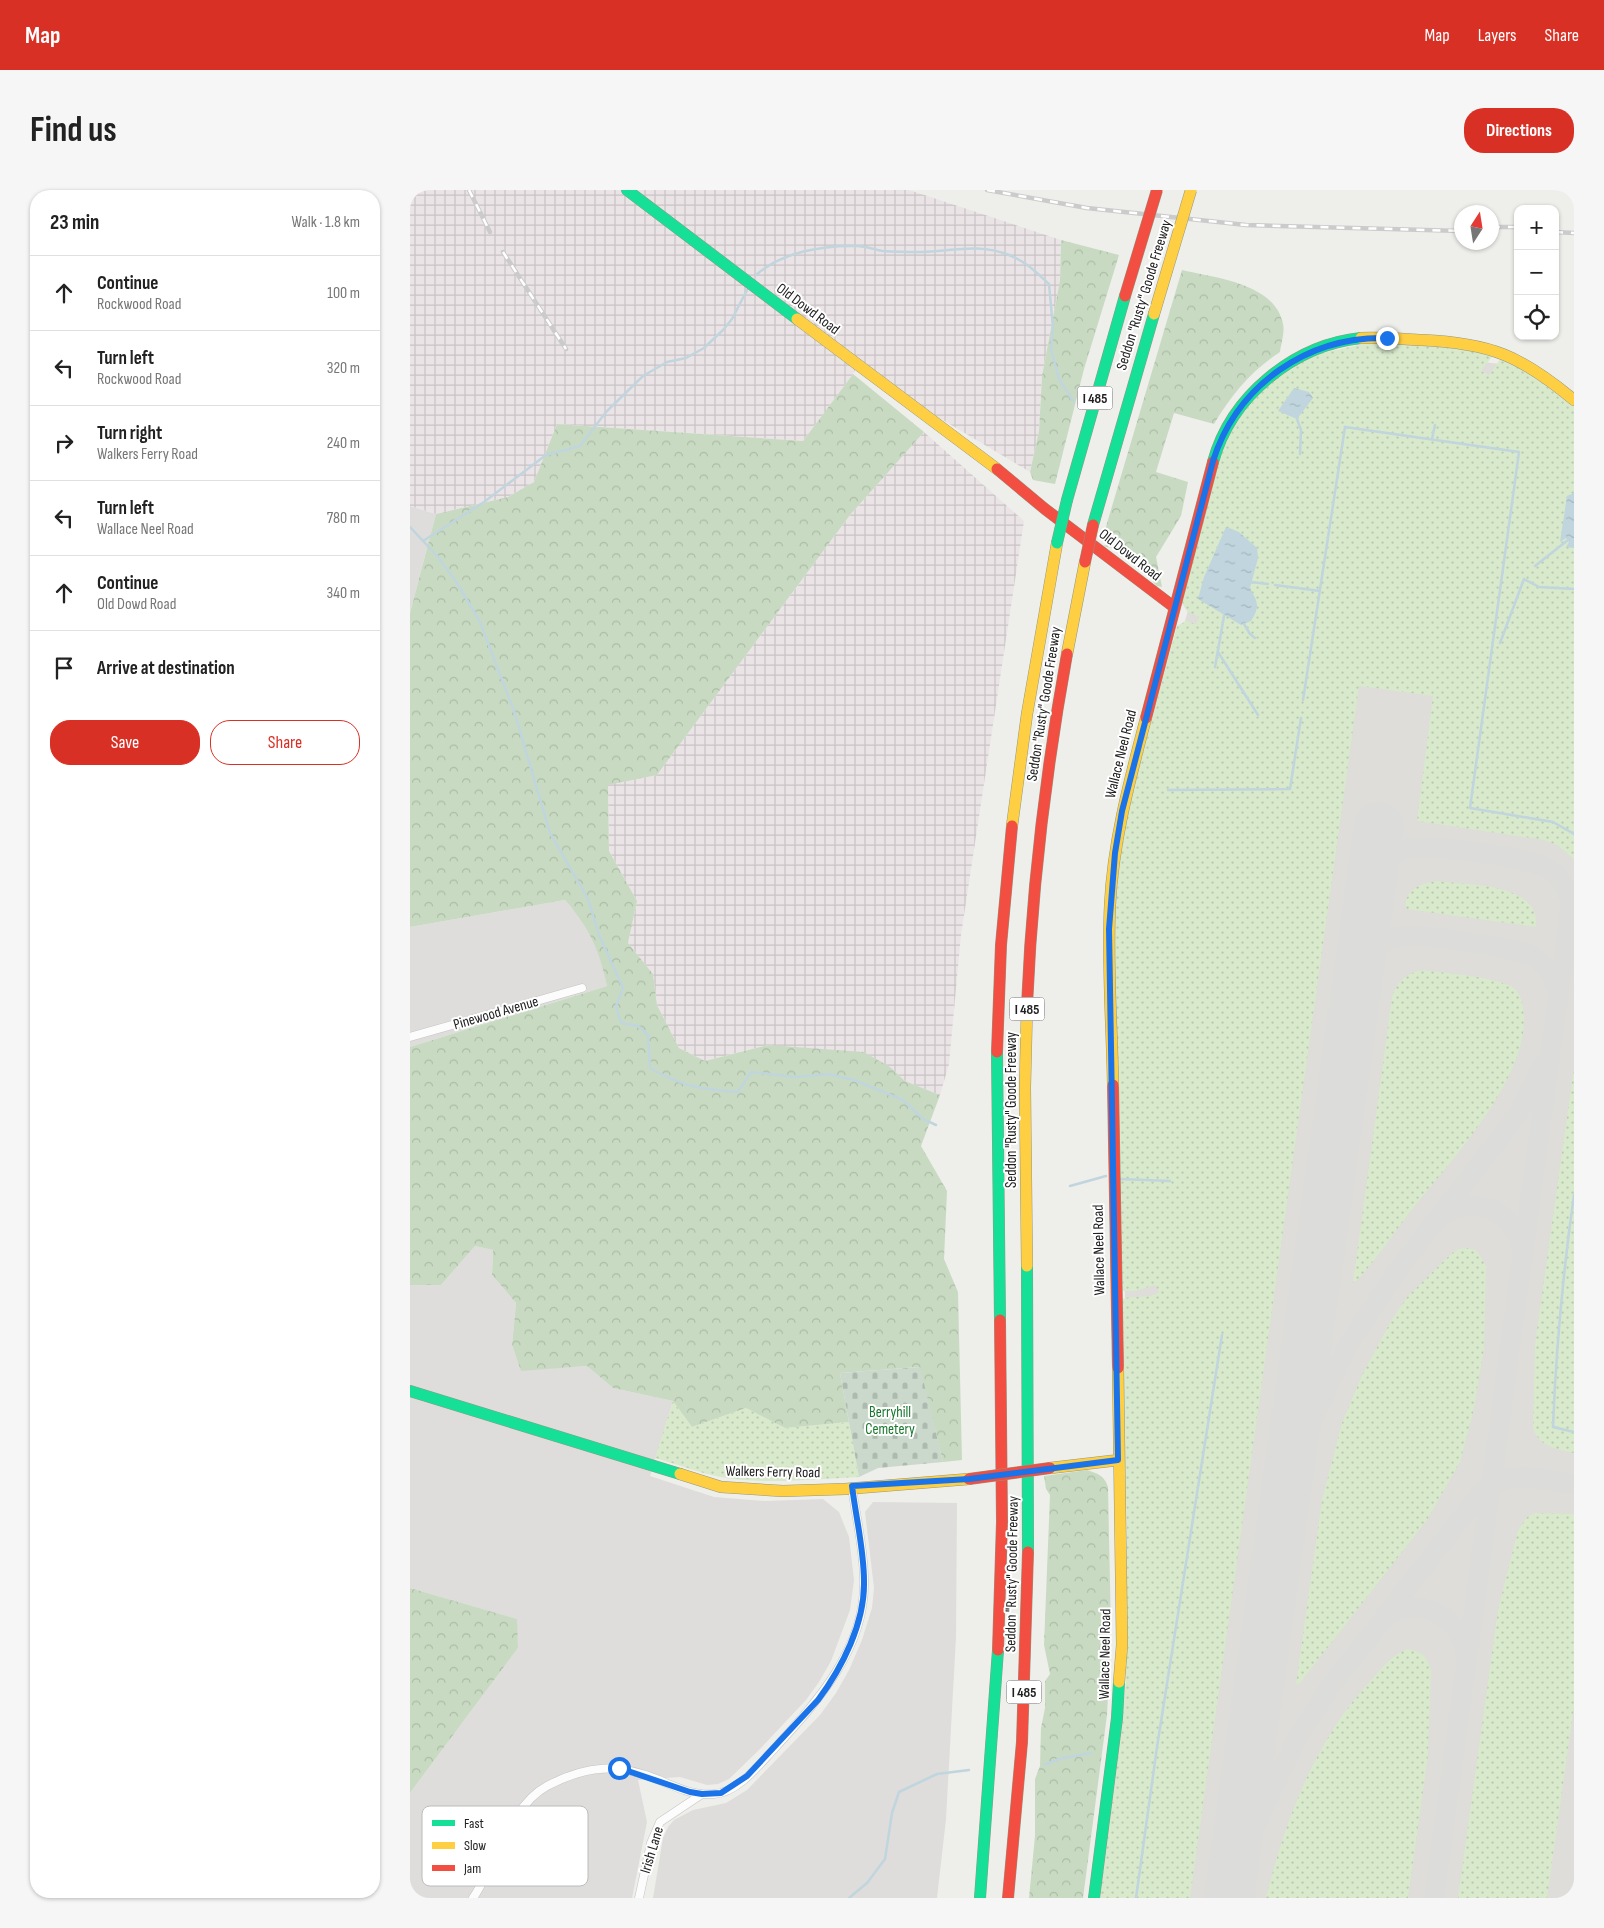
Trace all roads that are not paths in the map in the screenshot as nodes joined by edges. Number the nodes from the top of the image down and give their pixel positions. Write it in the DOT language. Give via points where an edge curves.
graph roads {
  1 [pos="627,190"];
  2 [pos="1158,190"];
  3 [pos="1191,190"];
  4 [pos="1574,400"];
  5 [pos="1174,607"];
  6 [pos="582,988"];
  7 [pos="410,1038"];
  8 [pos="410,1390"];
  9 [pos="1118,1460"];
  10 [pos="852,1486"];
  11 [pos="702,1794"];
  12 [pos="525,1806"];
  13 [pos="480,1886"];
  14 [pos="473,1898"];
  15 [pos="639,1898"];
  16 [pos="980,1898"];
  17 [pos="1008,1898"];
  18 [pos="1094,1898"];
  1 -- 5 [label="main road, Old Dowd Road"];
  2 -- 16 [label="main road, Seddon \"Rusty\" Goode Freeway / I 485, bridge" via="1125,296 1057,543 1019,767 1007,866 998,1004 1001,1568 993,1759"];
  3 -- 17 [label="main road, Seddon \"Rusty\" Goode Freeway / I 485, bridge" via="1093,525 1047,770 1028,976 1024,1126 1030,1530 1020,1759"];
  4 -- 5 [label="main road, Old Dowd Road" via="1518,359 1500,351 1464,343 1371,338 1332,344 1297,358 1252,392 1224,433 1213,461"];
  5 -- 9 [label="main road, Wallace Neel Road" via="1122,811 1110,906"];
  6 -- 7 [label="street, Pinewood Avenue"];
  8 -- 10 [label="main road, Walkers Ferry Road" via="721,1487 764,1490"];
  9 -- 10 [label="main road, Walkers Ferry Road, bridge" via="969,1479"];
  9 -- 18 [label="main road, Wallace Neel Road" via="1121,1680"];
  10 -- 11 [label="street" via="863,1562 864,1594 857,1624 840,1665 818,1700 747,1776 725,1792"];
  11 -- 12 [label="street" via="619,1768 597,1768 565,1777 538,1791"];
  11 -- 15 [label="street, Irish Lane" via="660,1822 651,1843"];
  13 -- 14 [label="street"];
}
